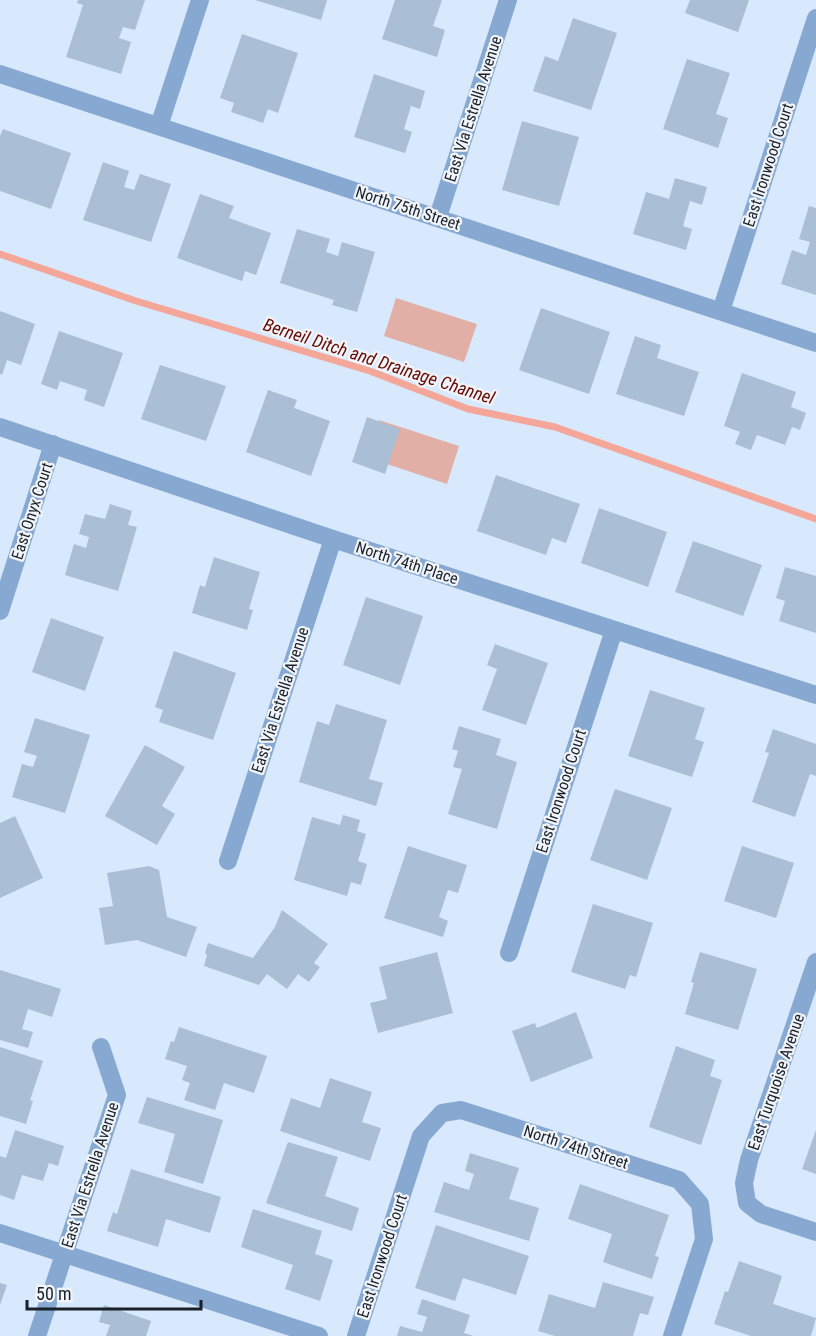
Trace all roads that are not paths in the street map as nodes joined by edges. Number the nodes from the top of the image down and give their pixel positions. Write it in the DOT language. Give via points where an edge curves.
graph roads {
  1 [pos="200,0"];
  2 [pos="508,0"];
  3 [pos="816,18"];
  4 [pos="0,74"];
  5 [pos="159,126"];
  6 [pos="438,218"];
  7 [pos="721,311"];
  8 [pos="816,343"];
  9 [pos="0,427"];
  10 [pos="53,444"];
  11 [pos="333,539"];
  12 [pos="0,611"];
  13 [pos="614,630"];
  14 [pos="816,695"];
  15 [pos="228,861"];
  16 [pos="509,953"];
  17 [pos="816,962"];
  18 [pos="101,1047"];
  19 [pos="442,1113"];
  20 [pos="816,1232"];
  21 [pos="0,1233"];
  22 [pos="64,1253"];
  23 [pos="37,1336"];
  24 [pos="319,1336"];
  25 [pos="356,1336"];
  26 [pos="672,1336"];
  1 -- 5 [label="street"];
  2 -- 6 [label="street, East Via Estrella Avenue"];
  3 -- 7 [label="street, East Ironwood Court"];
  4 -- 5 [label="street, North 75th Street"];
  5 -- 6 [label="street, North 75th Street"];
  6 -- 7 [label="street, North 75th Street"];
  7 -- 8 [label="street, North 75th Street"];
  9 -- 10 [label="street, North 74th Place"];
  10 -- 11 [label="street, North 74th Place"];
  10 -- 12 [label="street, East Onyx Court"];
  11 -- 13 [label="street, North 74th Place"];
  11 -- 15 [label="street, East Via Estrella Avenue"];
  13 -- 14 [label="street, North 74th Place"];
  13 -- 16 [label="street, East Ironwood Court"];
  17 -- 20 [label="street, East Turquoise Avenue" via="744,1183 747,1203 761,1214"];
  18 -- 22 [label="street, East Via Estrella Avenue" via="117,1095"];
  19 -- 25 [label="street, East Ironwood Court" via="421,1136"];
  19 -- 26 [label="street, North 74th Street" via="461,1110 679,1180 700,1204 705,1239"];
  21 -- 22 [label="street"];
  22 -- 23 [label="street, East Via Estrella Avenue"];
  22 -- 24 [label="street"];
}
